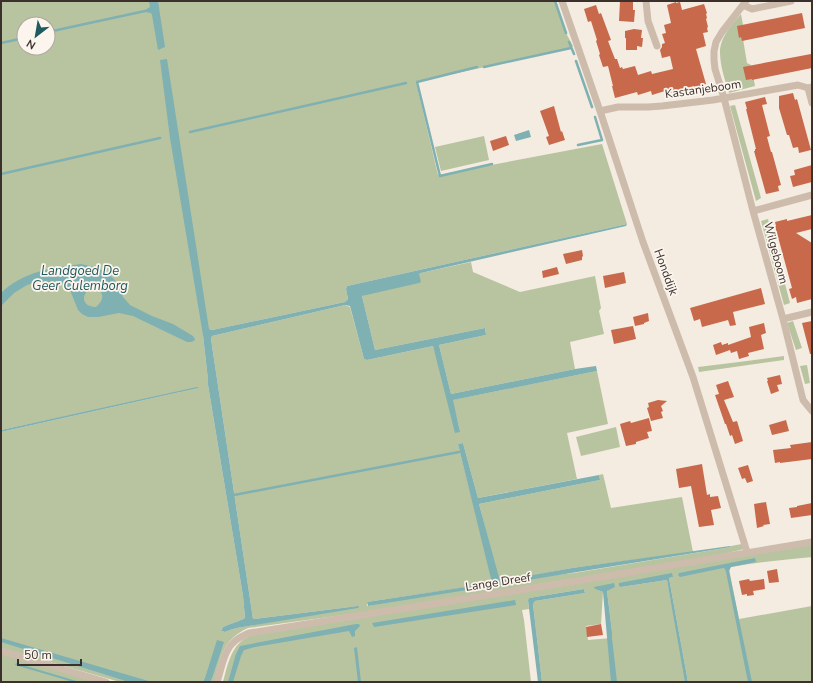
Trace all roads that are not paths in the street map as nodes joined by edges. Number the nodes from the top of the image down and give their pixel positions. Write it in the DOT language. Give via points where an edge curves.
graph roads {
  1 [pos="562,1"];
  2 [pos="646,1"];
  3 [pos="791,1"];
  4 [pos="744,3"];
  5 [pos="657,46"];
  6 [pos="810,87"];
  7 [pos="724,98"];
  8 [pos="812,103"];
  9 [pos="600,111"];
  10 [pos="812,195"];
  11 [pos="753,211"];
  12 [pos="812,312"];
  13 [pos="783,319"];
  14 [pos="812,411"];
  15 [pos="812,542"];
  16 [pos="747,552"];
  17 [pos="1,651"];
  18 [pos="106,682"];
  19 [pos="217,682"];
  1 -- 9 [label="street, Honddijk"];
  2 -- 5 [label="street" via="648,21"];
  3 -- 4 [label="street" via="752,9"];
  4 -- 7 [label="street, Wilgeboom" via="722,32 714,51 715,69"];
  6 -- 7 [label="street, Kastanjeboom" via="798,85"];
  6 -- 8 [label="street, Kastanjeboom"];
  7 -- 9 [label="street, Kastanjeboom" via="655,106 618,107"];
  7 -- 11 [label="street, Wilgeboom"];
  9 -- 16 [label="street, Honddijk" via="643,242 693,377"];
  10 -- 11 [label="street"];
  11 -- 13 [label="street, Wilgeboom"];
  12 -- 13 [label="street"];
  13 -- 14 [label="street, Wilgeboom" via="803,400"];
  15 -- 16 [label="street, Lange Dreef"];
  16 -- 19 [label="street, Lange Dreef" via="249,633 231,644"];
  17 -- 18 [label="street"];
}
